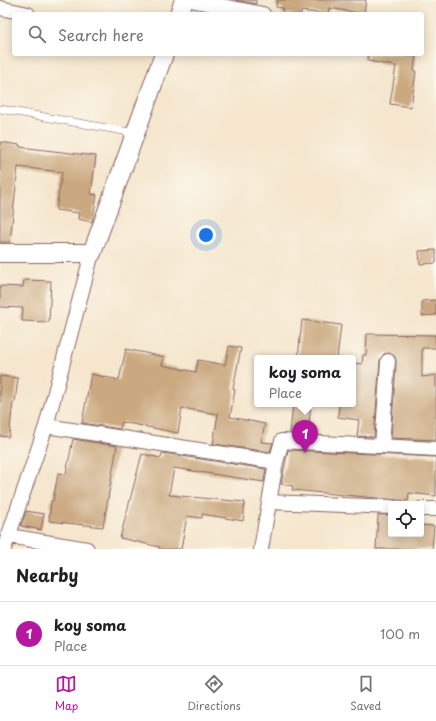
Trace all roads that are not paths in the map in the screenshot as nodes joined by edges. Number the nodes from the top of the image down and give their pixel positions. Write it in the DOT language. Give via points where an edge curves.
graph roads {
  1 [pos="184,0"];
  2 [pos="190,0"];
  3 [pos="0,8"];
  4 [pos="19,12"];
  5 [pos="180,12"];
  6 [pos="252,12"];
  7 [pos="163,56"];
  8 [pos="0,109"];
  9 [pos="135,133"];
  10 [pos="0,253"];
  11 [pos="92,254"];
  12 [pos="388,361"];
  13 [pos="46,426"];
  14 [pos="382,446"];
  15 [pos="436,449"];
  16 [pos="276,462"];
  17 [pos="270,502"];
  18 [pos="388,507"];
  19 [pos="424,509"];
  20 [pos="436,509"];
  21 [pos="9,536"];
  22 [pos="4,549"];
  23 [pos="87,549"];
  24 [pos="261,549"];
  1 -- 5 [label="street"];
  2 -- 6 [label="street"];
  3 -- 4 [label="street"];
  7 -- 9 [label="street"];
  8 -- 9 [label="lane"];
  9 -- 11 [label="street"];
  10 -- 11 [label="street"];
  11 -- 13 [label="street"];
  12 -- 14 [label="street"];
  13 -- 16 [label="street"];
  13 -- 21 [label="street"];
  14 -- 15 [label="street"];
  14 -- 16 [label="street" via="283,440 280,441"];
  16 -- 17 [label="street"];
  17 -- 18 [label="street"];
  17 -- 24 [label="street"];
  19 -- 20 [label="street"];
  21 -- 22 [label="street"];
  21 -- 23 [label="street"];
}
